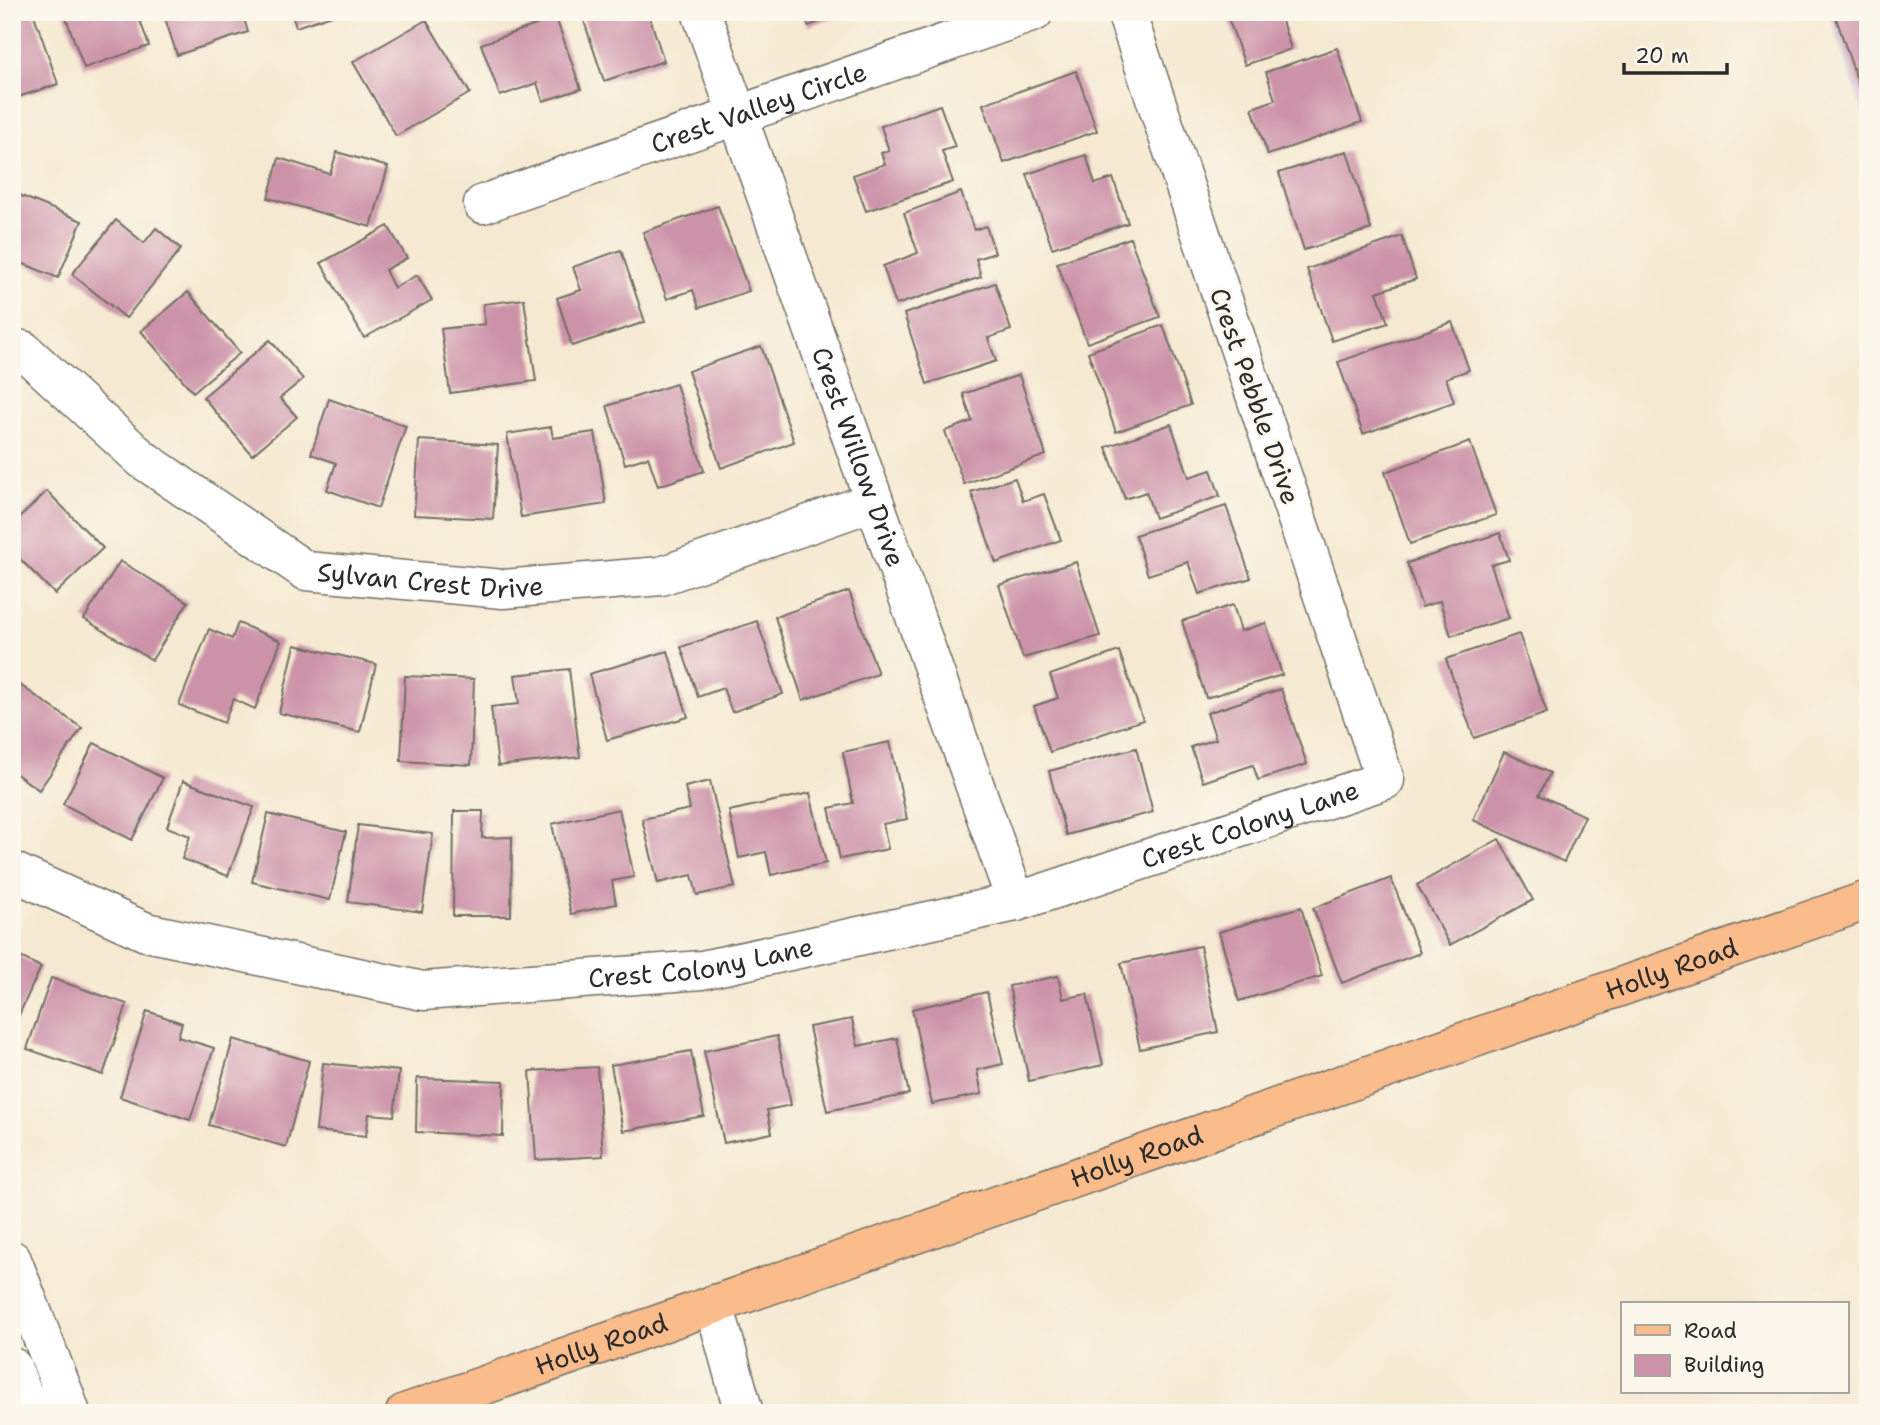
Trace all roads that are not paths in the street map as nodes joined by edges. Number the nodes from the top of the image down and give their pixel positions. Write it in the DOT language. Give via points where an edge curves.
graph roads {
  1 [pos="701,12"];
  2 [pos="1034,12"];
  3 [pos="1126,12"];
  4 [pos="738,115"];
  5 [pos="484,204"];
  6 [pos="12,355"];
  7 [pos="872,502"];
  8 [pos="1385,780"];
  9 [pos="12,871"];
  10 [pos="1868,900"];
  11 [pos="1016,902"];
  12 [pos="12,1260"];
  13 [pos="714,1304"];
  14 [pos="24,1320"];
  15 [pos="12,1367"];
  16 [pos="68,1405"];
  17 [pos="26,1412"];
  18 [pos="405,1413"];
  19 [pos="744,1413"];
  1 -- 4 [label="street, Crest Willow Drive"];
  2 -- 4 [label="street, Crest Valley Circle"];
  3 -- 8 [label="street, Crest Pebble Drive"];
  4 -- 5 [label="street, Crest Valley Circle"];
  4 -- 7 [label="street, Crest Willow Drive"];
  6 -- 7 [label="street, Sylvan Crest Drive" via="23,350 142,459 306,571 503,589 661,576"];
  7 -- 11 [label="street, Crest Willow Drive"];
  8 -- 11 [label="street, Crest Colony Lane"];
  9 -- 11 [label="street, Crest Colony Lane" via="146,932 424,991 702,970"];
  10 -- 13 [label="main road, Holly Road"];
  12 -- 14 [label="street"];
  13 -- 18 [label="main road, Holly Road"];
  13 -- 19 [label="street"];
  14 -- 16 [label="street"];
  15 -- 17 [label="street"];
  16 -- 17 [label="street"];
}
